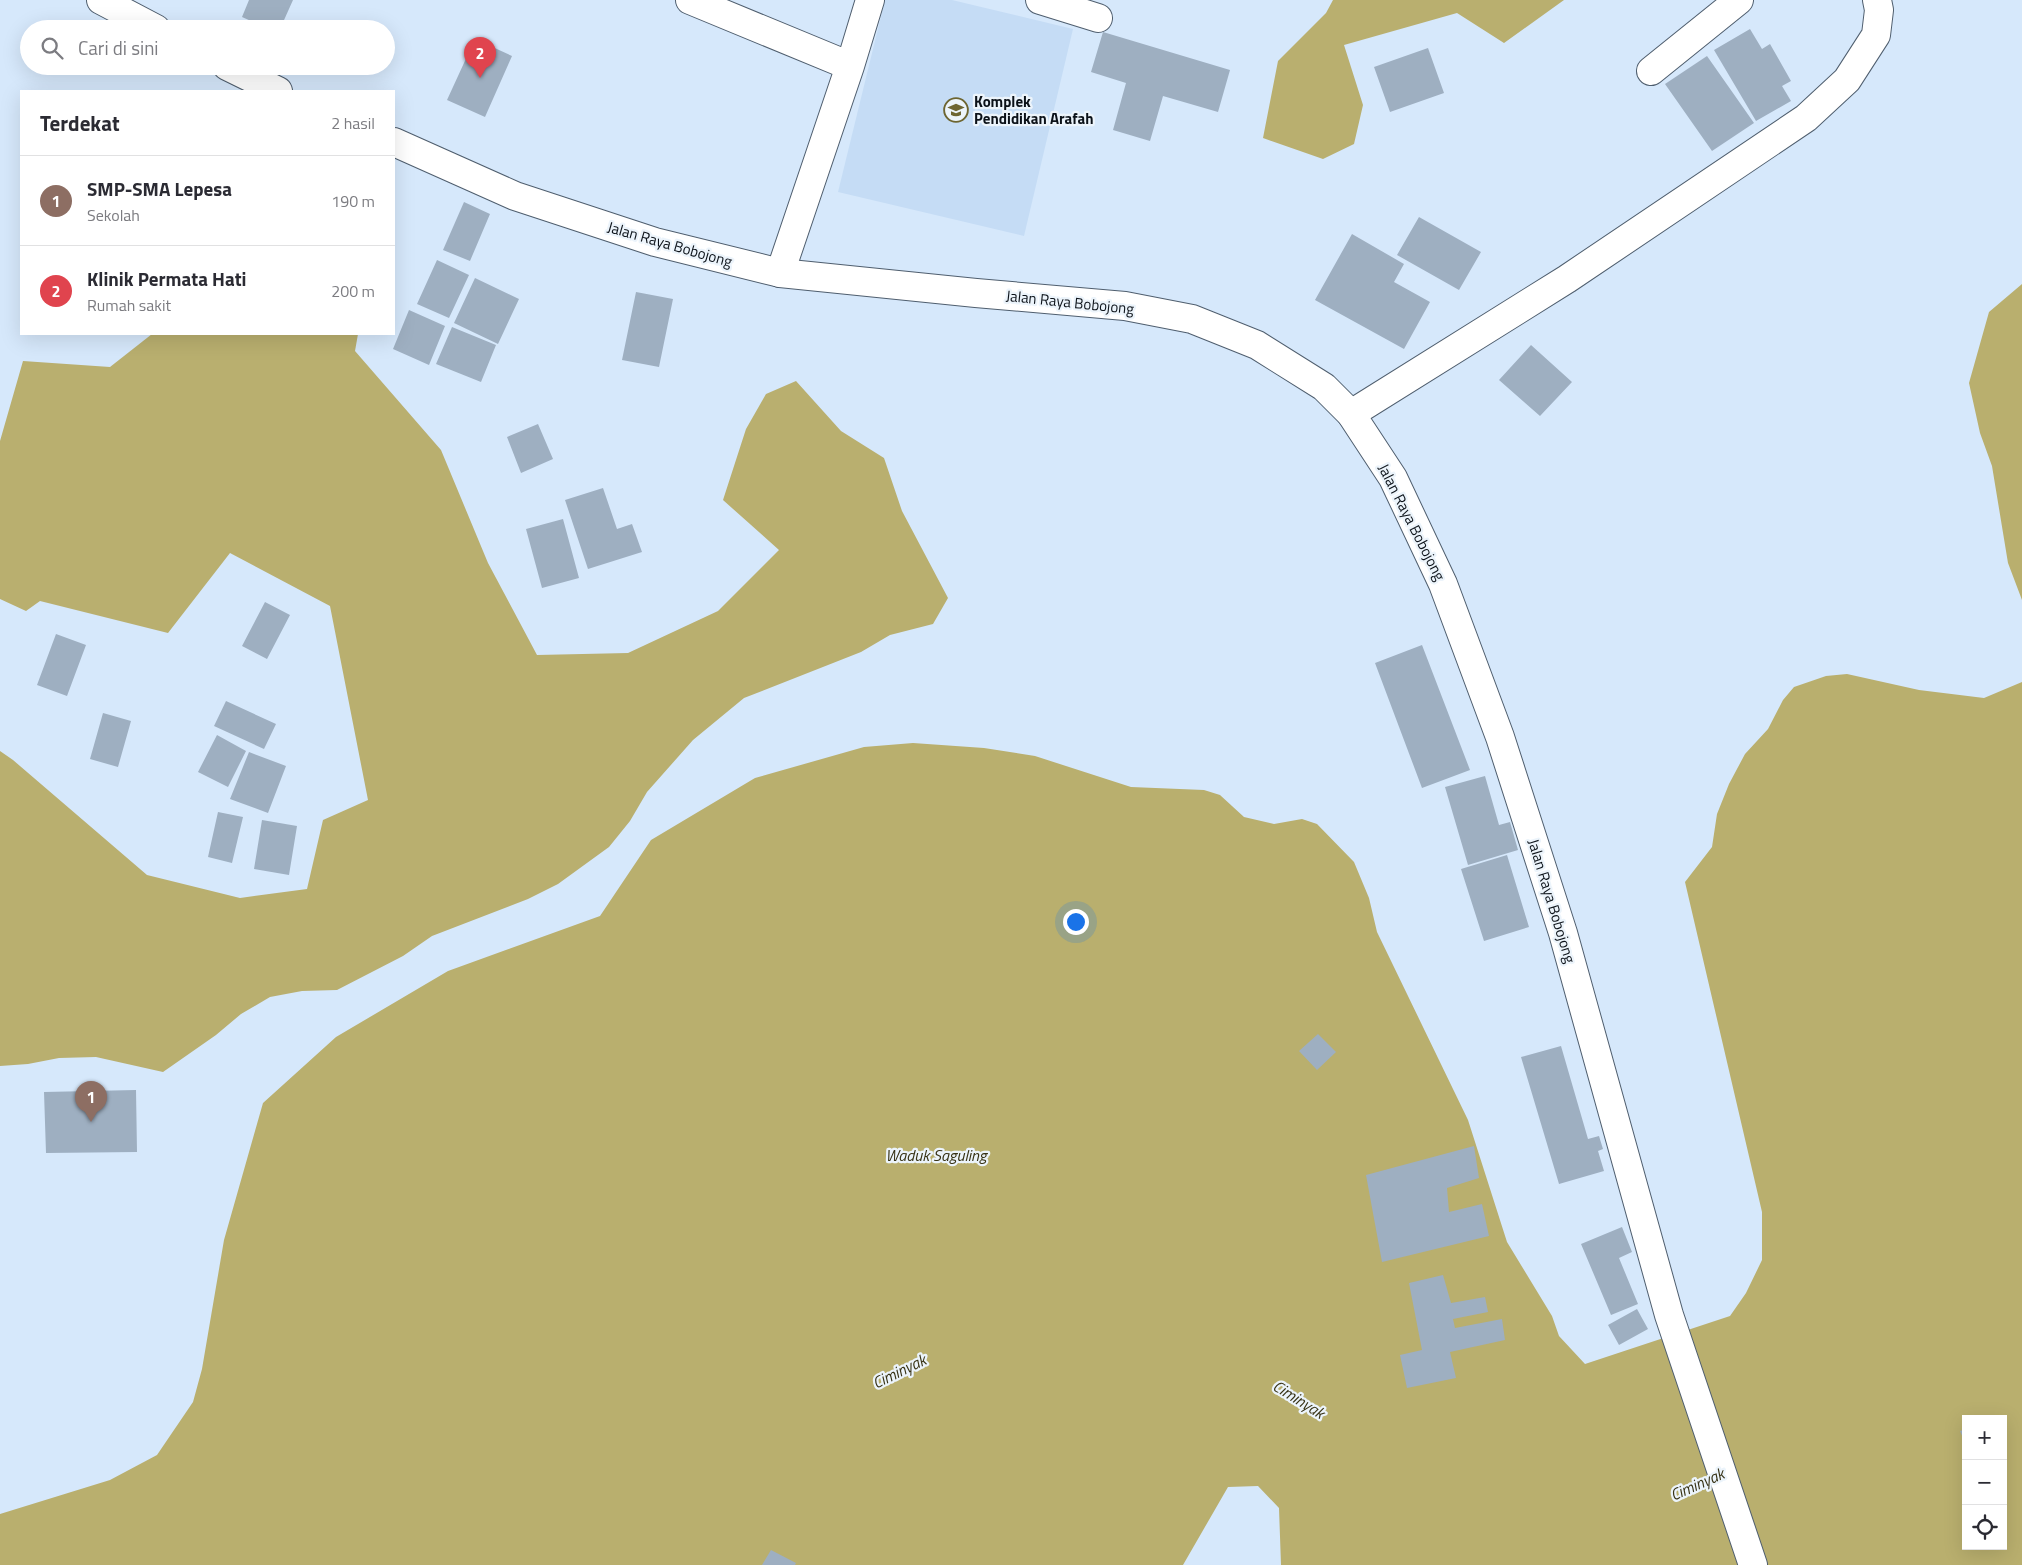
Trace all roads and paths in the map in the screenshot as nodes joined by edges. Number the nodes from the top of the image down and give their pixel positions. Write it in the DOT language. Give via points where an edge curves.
graph roads {
  1 [pos="101,0"];
  2 [pos="690,0"];
  3 [pos="870,0"];
  4 [pos="1040,0"];
  5 [pos="1739,0"];
  6 [pos="1877,0"];
  7 [pos="1098,18"];
  8 [pos="139,20"];
  9 [pos="850,66"];
  10 [pos="1651,71"];
  11 [pos="245,75"];
  12 [pos="276,90"];
  13 [pos="395,142"];
  14 [pos="780,274"];
  15 [pos="1351,414"];
  16 [pos="1753,1565"];
  1 -- 8 [label="main road"];
  2 -- 9 [label="main road"];
  3 -- 9 [label="main road"];
  4 -- 7 [label="main road"];
  5 -- 10 [label="main road"];
  6 -- 15 [label="main road" via="1876,35 1847,80 1806,118 1567,279"];
  9 -- 14 [label="main road"];
  11 -- 12 [label="main road"];
  13 -- 14 [label="main road, Jalan Raya Bobojong" via="515,196 655,242"];
  14 -- 15 [label="main road, Jalan Raya Bobojong" via="1125,306 1192,319 1258,345 1324,388"];
  15 -- 16 [label="main road, Jalan Raya Bobojong" via="1393,478 1443,584 1500,737 1563,933 1669,1315"];
}
